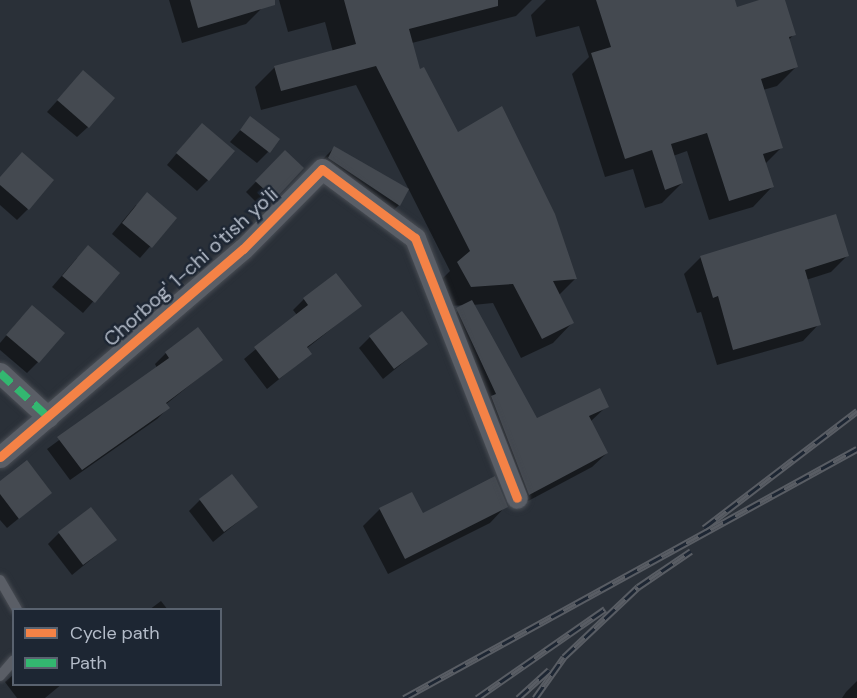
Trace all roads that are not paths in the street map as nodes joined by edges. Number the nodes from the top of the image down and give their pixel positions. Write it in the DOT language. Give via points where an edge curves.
graph roads {
  1 [pos="0,373"];
  2 [pos="48,417"];
  3 [pos="0,457"];
  4 [pos="517,498"];
  5 [pos="0,580"];
  6 [pos="15,608"];
  7 [pos="12,662"];
  8 [pos="0,676"];
  1 -- 2 [label="street"];
  2 -- 3 [label="street, Chorbog' 1-chi o'tish yo'li"];
  2 -- 4 [label="street, Chorbog' 1-chi o'tish yo'li" via="243,249 322,169 415,238"];
  5 -- 6 [label="lane"];
  7 -- 8 [label="lane"];
}
